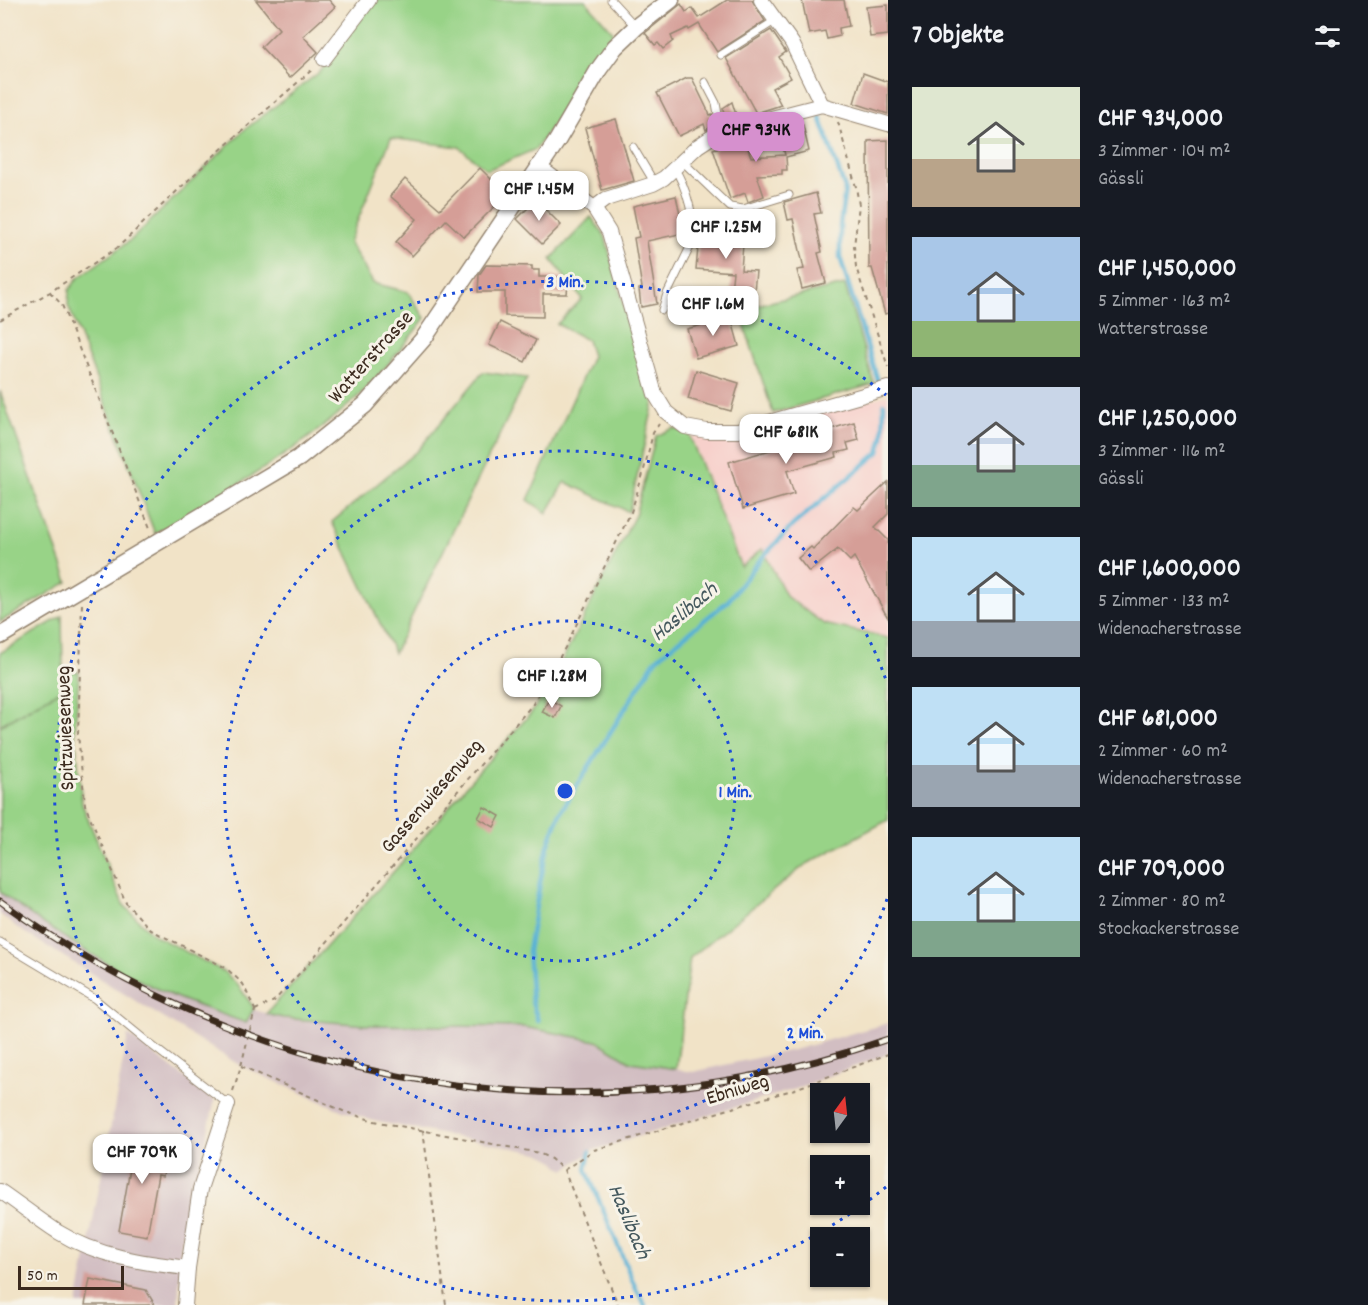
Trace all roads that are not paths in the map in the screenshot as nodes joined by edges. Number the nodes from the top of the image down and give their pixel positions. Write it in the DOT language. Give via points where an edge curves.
graph roads {
  1 [pos="369,0"];
  2 [pos="611,0"];
  3 [pos="671,0"];
  4 [pos="761,0"];
  5 [pos="776,20"];
  6 [pos="636,27"];
  7 [pos="721,55"];
  8 [pos="324,59"];
  9 [pos="705,82"];
  10 [pos="828,106"];
  11 [pos="888,124"];
  12 [pos="721,131"];
  13 [pos="633,147"];
  14 [pos="678,165"];
  15 [pos="538,166"];
  16 [pos="653,184"];
  17 [pos="789,195"];
  18 [pos="594,208"];
  19 [pos="662,310"];
  20 [pos="888,387"];
  21 [pos="0,636"];
  22 [pos="0,942"];
  23 [pos="228,1104"];
  24 [pos="0,1191"];
  25 [pos="188,1268"];
  26 [pos="185,1305"];
  1 -- 8 [label="street"];
  2 -- 6 [label="lane"];
  3 -- 6 [label="street, Watterstrasse"];
  4 -- 5 [label="street"];
  5 -- 7 [label="lane"];
  5 -- 10 [label="street"];
  6 -- 15 [label="street, Watterstrasse" via="621,39 598,69 557,141"];
  9 -- 12 [label="lane" via="716,103"];
  10 -- 11 [label="street"];
  10 -- 12 [label="street"];
  12 -- 14 [label="street"];
  13 -- 16 [label="lane"];
  14 -- 16 [label="street"];
  14 -- 17 [label="lane" via="736,209"];
  14 -- 19 [label="lane" via="694,235"];
  15 -- 18 [label="street"];
  15 -- 21 [label="street, Watterstrasse" via="424,338 365,405 299,458"];
  16 -- 18 [label="street" via="606,199"];
  18 -- 20 [label="street" via="609,232 655,394 666,412 685,427 738,431"];
  22 -- 23 [label="lane" via="96,999"];
  23 -- 25 [label="street" via="200,1189"];
  24 -- 25 [label="street" via="59,1232 92,1248 146,1264"];
  25 -- 26 [label="street"];
}
